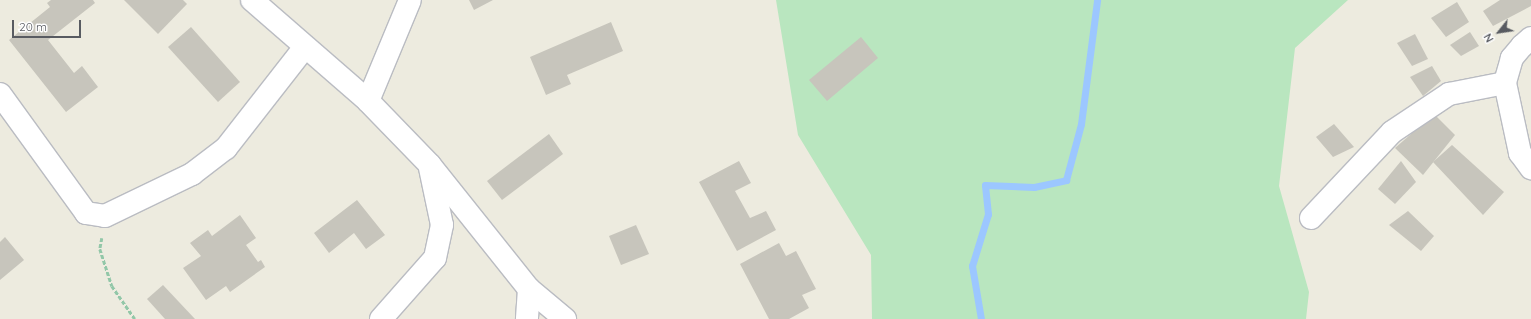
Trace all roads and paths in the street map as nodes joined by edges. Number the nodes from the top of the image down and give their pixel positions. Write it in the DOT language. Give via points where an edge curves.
graph roads {
  1 [pos="252,0"];
  2 [pos="410,0"];
  3 [pos="1531,38"];
  4 [pos="305,47"];
  5 [pos="1506,83"];
  6 [pos="0,94"];
  7 [pos="368,101"];
  8 [pos="430,165"];
  9 [pos="1531,168"];
  10 [pos="105,216"];
  11 [pos="1311,218"];
  12 [pos="529,289"];
  13 [pos="135,319"];
  14 [pos="381,319"];
  15 [pos="527,319"];
  16 [pos="565,319"];
  1 -- 4 [label="street"];
  2 -- 7 [label="street"];
  3 -- 5 [label="street" via="1512,58"];
  4 -- 7 [label="street"];
  4 -- 10 [label="street" via="226,148 192,174"];
  5 -- 9 [label="street" via="1520,153"];
  5 -- 11 [label="street" via="1449,94 1392,132"];
  6 -- 10 [label="street" via="86,213"];
  7 -- 8 [label="street"];
  8 -- 12 [label="street"];
  8 -- 14 [label="street" via="442,225 435,258"];
  10 -- 13 [label="path" via="100,249 112,286"];
  12 -- 15 [label="street"];
  12 -- 16 [label="street"];
}
